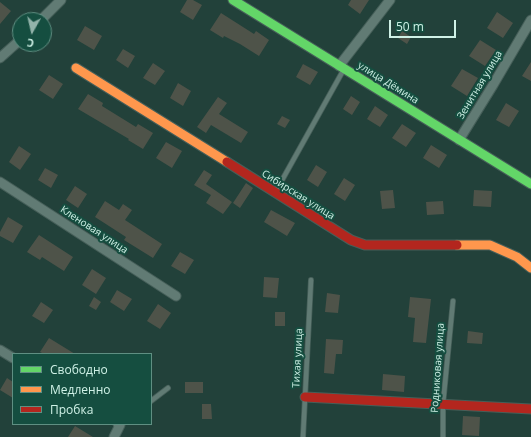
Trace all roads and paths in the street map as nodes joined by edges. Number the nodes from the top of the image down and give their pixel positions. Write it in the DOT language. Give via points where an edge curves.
graph roads {
  1 [pos="61,0"];
  2 [pos="233,0"];
  3 [pos="390,0"];
  4 [pos="49,12"];
  5 [pos="531,20"];
  6 [pos="12,47"];
  7 [pos="0,58"];
  8 [pos="341,67"];
  9 [pos="76,68"];
  10 [pos="458,140"];
  11 [pos="0,182"];
  12 [pos="531,184"];
  13 [pos="275,193"];
  14 [pos="531,268"];
  15 [pos="311,280"];
  16 [pos="176,296"];
  17 [pos="453,301"];
  18 [pos="0,350"];
  19 [pos="12,357"];
  20 [pos="168,388"];
  21 [pos="305,397"];
  22 [pos="152,400"];
  23 [pos="443,404"];
  24 [pos="531,409"];
  25 [pos="120,425"];
  26 [pos="114,437"];
  27 [pos="303,437"];
  28 [pos="443,437"];
  1 -- 4 [label="street"];
  2 -- 8 [label="street, улица Дёмина"];
  3 -- 8 [label="street"];
  5 -- 10 [label="street, Зенитная улица"];
  6 -- 7 [label="street"];
  8 -- 10 [label="street, улица Дёмина"];
  8 -- 13 [label="lane"];
  9 -- 13 [label="street, Сибирская улица"];
  10 -- 12 [label="street, улица Дёмина"];
  11 -- 16 [label="street, Кленовая улица"];
  13 -- 14 [label="street, Сибирская улица" via="351,240 365,245 490,245 517,257"];
  15 -- 21 [label="lane, Тихая улица"];
  17 -- 23 [label="lane, Родниковая улица"];
  18 -- 19 [label="street"];
  20 -- 22 [label="lane"];
  21 -- 23 [label="street"];
  21 -- 27 [label="lane, Тихая улица"];
  23 -- 24 [label="street"];
  23 -- 28 [label="lane, Родниковая улица"];
  25 -- 26 [label="street"];
}
